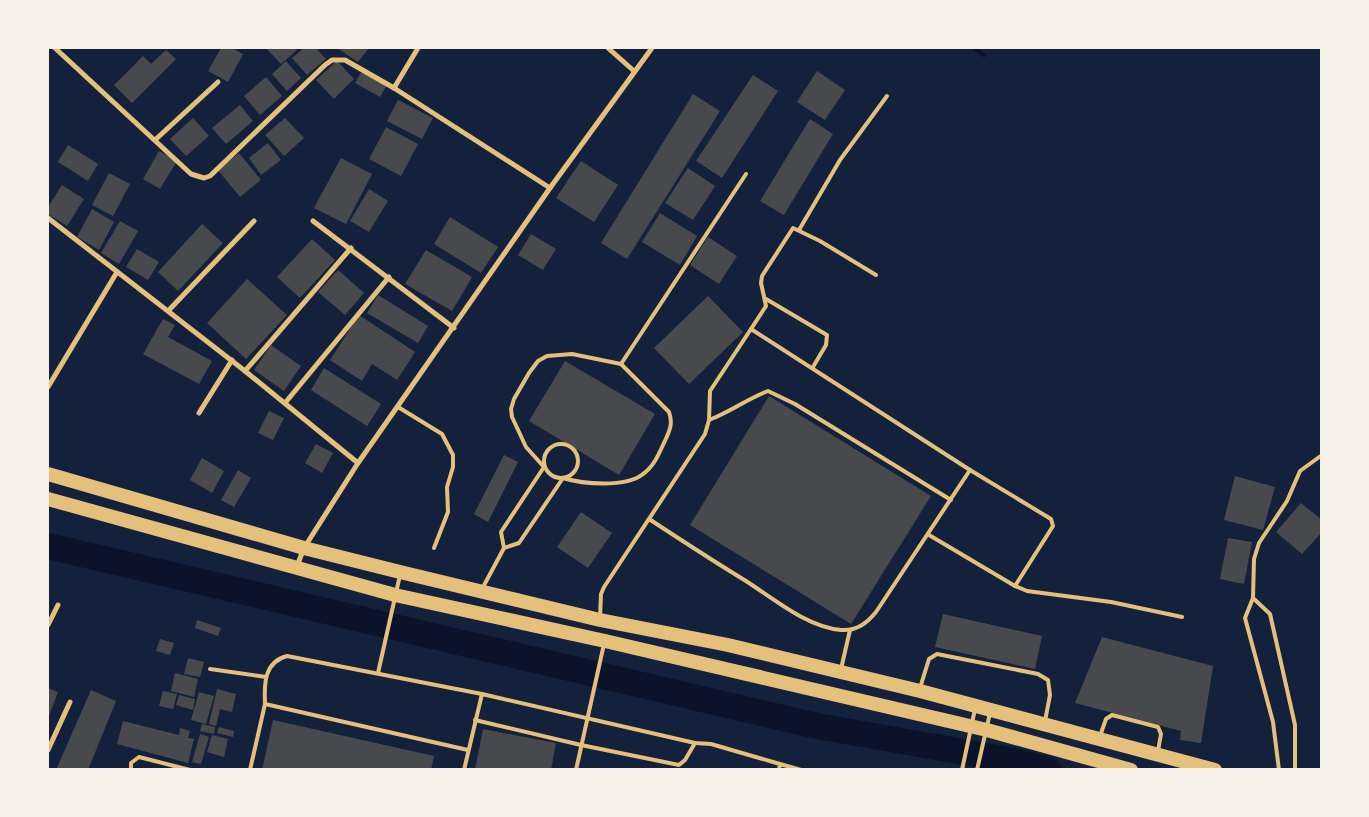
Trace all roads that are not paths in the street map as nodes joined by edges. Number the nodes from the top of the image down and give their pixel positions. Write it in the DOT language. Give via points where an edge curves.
graph roads {
  1 [pos="55,48"];
  2 [pos="418,48"];
  3 [pos="608,48"];
  4 [pos="652,48"];
  5 [pos="634,71"];
  6 [pos="218,82"];
  7 [pos="394,88"];
  8 [pos="887,96"];
  9 [pos="155,140"];
  10 [pos="746,174"];
  11 [pos="550,188"];
  12 [pos="48,218"];
  13 [pos="313,220"];
  14 [pos="254,221"];
  15 [pos="799,230"];
  16 [pos="352,248"];
  17 [pos="117,272"];
  18 [pos="876,275"];
  19 [pos="388,277"];
  20 [pos="766,299"];
  21 [pos="169,310"];
  22 [pos="454,328"];
  23 [pos="751,329"];
  24 [pos="232,360"];
  25 [pos="621,364"];
  26 [pos="813,367"];
  27 [pos="245,370"];
  28 [pos="48,387"];
  29 [pos="285,403"];
  30 [pos="398,406"];
  31 [pos="199,413"];
  32 [pos="709,420"];
  33 [pos="1322,455"];
  34 [pos="358,463"];
  35 [pos="544,467"];
  36 [pos="970,470"];
  37 [pos="48,474"];
  38 [pos="563,478"];
  39 [pos="48,499"];
  40 [pos="951,500"];
  41 [pos="649,519"];
  42 [pos="929,535"];
  43 [pos="304,548"];
  44 [pos="434,548"];
  45 [pos="504,548"];
  46 [pos="296,569"];
  47 [pos="400,572"];
  48 [pos="1015,586"];
  49 [pos="481,590"];
  50 [pos="394,595"];
  51 [pos="1254,598"];
  52 [pos="58,605"];
  53 [pos="1182,617"];
  54 [pos="601,623"];
  55 [pos="48,625"];
  56 [pos="850,630"];
  57 [pos="604,637"];
  58 [pos="728,645"];
  59 [pos="724,668"];
  60 [pos="210,669"];
  61 [pos="840,672"];
  62 [pos="378,673"];
  63 [pos="266,677"];
  64 [pos="920,691"];
  65 [pos="482,694"];
  66 [pos="70,702"];
  67 [pos="264,704"];
  68 [pos="976,704"];
  69 [pos="991,708"];
  70 [pos="588,719"];
  71 [pos="475,720"];
  72 [pos="1044,723"];
  73 [pos="972,727"];
  74 [pos="987,730"];
  75 [pos="1100,738"];
  76 [pos="694,743"];
  77 [pos="581,745"];
  78 [pos="48,750"];
  79 [pos="468,750"];
  80 [pos="1158,754"];
  81 [pos="780,764"];
  82 [pos="131,770"];
  83 [pos="190,770"];
  84 [pos="250,770"];
  85 [pos="464,770"];
  86 [pos="576,770"];
  87 [pos="779,770"];
  88 [pos="801,770"];
  89 [pos="962,770"];
  90 [pos="977,770"];
  91 [pos="1131,770"];
  92 [pos="1215,770"];
  93 [pos="1279,770"];
  94 [pos="1295,770"];
  1 -- 9 [label="street"];
  2 -- 7 [label="street"];
  3 -- 5 [label="street"];
  4 -- 5 [label="street"];
  5 -- 11 [label="street"];
  6 -- 9 [label="street"];
  7 -- 9 [label="street" via="345,60 332,60 210,176 204,178 191,174"];
  7 -- 11 [label="street"];
  8 -- 15 [label="lane" via="840,160"];
  10 -- 25 [label="lane"];
  11 -- 22 [label="street"];
  12 -- 17 [label="street"];
  13 -- 16 [label="street"];
  14 -- 21 [label="street"];
  15 -- 18 [label="lane"];
  15 -- 20 [label="lane" via="793,228 762,276"];
  16 -- 19 [label="street"];
  16 -- 27 [label="street"];
  17 -- 21 [label="street"];
  17 -- 28 [label="street"];
  19 -- 22 [label="street"];
  19 -- 29 [label="street"];
  20 -- 23 [label="lane" via="764,312"];
  20 -- 26 [label="lane" via="827,335 826,345"];
  21 -- 24 [label="street"];
  22 -- 30 [label="street"];
  23 -- 26 [label="lane"];
  23 -- 32 [label="lane" via="710,391"];
  24 -- 27 [label="street"];
  24 -- 31 [label="street"];
  25 -- 35 [label="lane" via="563,354 538,361 529,373 514,398 512,417 526,447"];
  25 -- 38 [label="lane" via="671,416 670,431 658,455 643,474 630,480 586,484"];
  26 -- 36 [label="lane"];
  27 -- 29 [label="street"];
  29 -- 34 [label="street"];
  30 -- 34 [label="street"];
  30 -- 44 [label="lane" via="442,434 453,455 447,487 448,512"];
  32 -- 40 [label="lane" via="768,391 795,404"];
  32 -- 41 [label="lane" via="705,434"];
  33 -- 51 [label="lane" via="1300,471 1287,501 1259,543 1254,559"];
  34 -- 43 [label="street"];
  35 -- 38 [label="lane" via="555,477"];
  35 -- 38 [label="lane" via="543,459 551,446 559,444 573,448 578,463 570,476"];
  35 -- 45 [label="lane" via="501,532"];
  36 -- 40 [label="lane"];
  36 -- 48 [label="lane" via="1053,522"];
  37 -- 43 [label="highway"];
  38 -- 45 [label="lane" via="520,543"];
  39 -- 46 [label="highway"];
  40 -- 42 [label="lane"];
  41 -- 54 [label="lane" via="604,587"];
  41 -- 56 [label="lane" via="787,608 818,624"];
  42 -- 48 [label="lane"];
  42 -- 56 [label="lane" via="876,612 861,626"];
  43 -- 46 [label="street"];
  43 -- 47 [label="highway"];
  45 -- 49 [label="lane"];
  46 -- 50 [label="highway"];
  47 -- 49 [label="highway"];
  47 -- 50 [label="lane"];
  48 -- 53 [label="lane" via="1038,594 1111,602"];
  49 -- 54 [label="highway"];
  50 -- 57 [label="highway"];
  50 -- 62 [label="lane"];
  51 -- 93 [label="lane" via="1245,618 1273,722"];
  51 -- 94 [label="lane" via="1270,614 1295,725"];
  52 -- 55 [label="street"];
  54 -- 58 [label="highway"];
  56 -- 61 [label="lane"];
  57 -- 59 [label="highway"];
  57 -- 70 [label="lane" via="603,657"];
  58 -- 59 [label="highway"];
  58 -- 61 [label="highway"];
  59 -- 73 [label="highway"];
  60 -- 63 [label="lane"];
  61 -- 64 [label="highway"];
  62 -- 63 [label="lane" via="287,656 276,661"];
  62 -- 65 [label="lane"];
  63 -- 67 [label="lane"];
  64 -- 68 [label="highway"];
  64 -- 72 [label="lane" via="929,659 937,654 1038,674 1048,680 1050,695"];
  65 -- 70 [label="lane"];
  65 -- 71 [label="lane"];
  66 -- 78 [label="street"];
  67 -- 79 [label="lane"];
  67 -- 84 [label="lane"];
  68 -- 69 [label="highway"];
  68 -- 73 [label="lane"];
  69 -- 72 [label="highway"];
  69 -- 74 [label="lane"];
  70 -- 76 [label="lane"];
  70 -- 77 [label="lane"];
  71 -- 77 [label="lane"];
  71 -- 79 [label="lane"];
  72 -- 75 [label="highway"];
  73 -- 74 [label="highway"];
  73 -- 89 [label="lane"];
  74 -- 90 [label="lane"];
  74 -- 91 [label="highway"];
  75 -- 80 [label="highway"];
  75 -- 80 [label="lane" via="1106,719 1112,715 1158,727 1161,734"];
  76 -- 77 [label="lane" via="679,765"];
  76 -- 81 [label="lane" via="711,744"];
  77 -- 86 [label="lane"];
  79 -- 85 [label="lane"];
  80 -- 92 [label="highway"];
  81 -- 87 [label="lane"];
  81 -- 88 [label="lane"];
  82 -- 83 [label="lane" via="131,763 139,757"];
}
